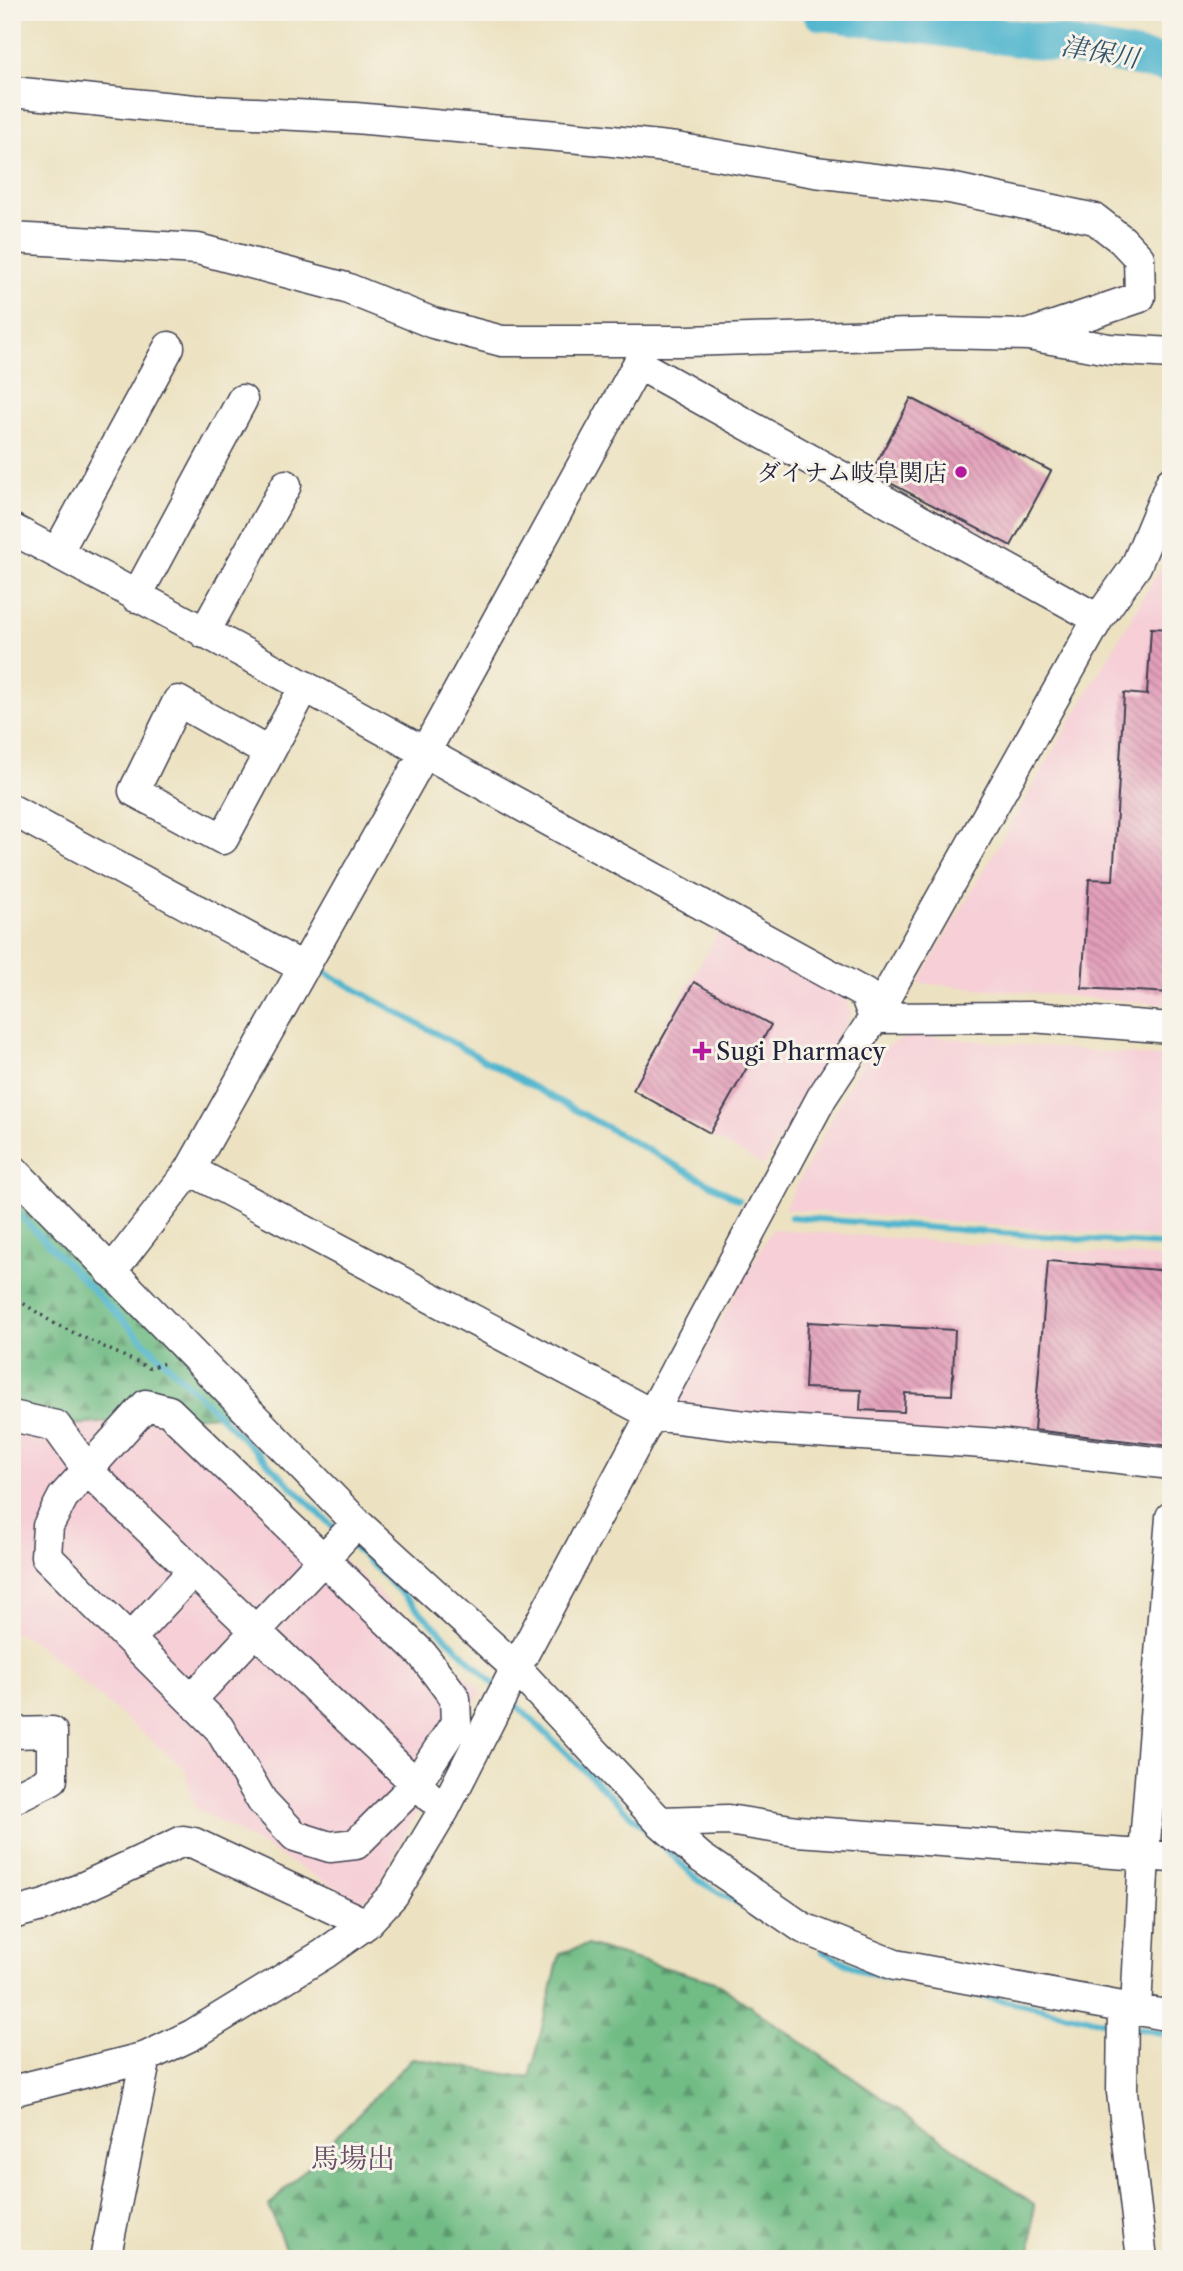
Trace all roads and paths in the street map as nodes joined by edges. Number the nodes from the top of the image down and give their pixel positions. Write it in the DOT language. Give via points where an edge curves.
graph roads {
  1 [pos="12,92"];
  2 [pos="12,238"];
  3 [pos="1028,335"];
  4 [pos="169,347"];
  5 [pos="1171,354"];
  6 [pos="242,400"];
  7 [pos="1171,482"];
  8 [pos="286,485"];
  9 [pos="12,529"];
  10 [pos="57,553"];
  11 [pos="136,597"];
  12 [pos="1098,619"];
  13 [pos="204,633"];
  14 [pos="305,686"];
  15 [pos="425,752"];
  16 [pos="269,753"];
  17 [pos="12,810"];
  18 [pos="304,968"];
  19 [pos="874,1018"];
  20 [pos="1171,1028"];
  21 [pos="12,1169"];
  22 [pos="190,1170"];
  23 [pos="111,1272"];
  24 [pos="12,1296"];
  25 [pos="190,1354"];
  26 [pos="653,1415"];
  27 [pos="12,1416"];
  28 [pos="1171,1464"];
  29 [pos="89,1472"];
  30 [pos="1171,1517"];
  31 [pos="357,1523"];
  32 [pos="323,1558"];
  33 [pos="193,1571"];
  34 [pos="256,1631"];
  35 [pos="130,1639"];
  36 [pos="516,1668"];
  37 [pos="191,1700"];
  38 [pos="12,1733"];
  39 [pos="416,1784"];
  40 [pos="12,1800"];
  41 [pos="444,1810"];
  42 [pos="660,1822"];
  43 [pos="1157,1856"];
  44 [pos="12,1914"];
  45 [pos="366,1924"];
  46 [pos="1130,2008"];
  47 [pos="1171,2016"];
  48 [pos="146,2057"];
  49 [pos="12,2091"];
  50 [pos="105,2259"];
  51 [pos="1142,2259"];
  1 -- 3 [label="street" via="603,140 936,186 1095,219 1139,258 1140,298"];
  2 -- 3 [label="street" via="198,249 346,288 433,323 502,341"];
  3 -- 5 [label="street"];
  4 -- 10 [label="street"];
  6 -- 11 [label="street"];
  7 -- 12 [label="street" via="1136,566"];
  8 -- 13 [label="street"];
  9 -- 10 [label="street"];
  10 -- 11 [label="street"];
  11 -- 13 [label="street"];
  12 -- 15 [label="street" via="638,364"];
  12 -- 19 [label="street"];
  13 -- 14 [label="street"];
  14 -- 15 [label="street"];
  14 -- 16 [label="street"];
  15 -- 18 [label="street"];
  15 -- 19 [label="street" via="865,994"];
  16 -- 16 [label="street" via="223,839 134,791 178,701"];
  17 -- 18 [label="street"];
  18 -- 22 [label="street"];
  19 -- 20 [label="street" via="1032,1017"];
  19 -- 26 [label="street" via="822,1097"];
  21 -- 23 [label="street"];
  22 -- 23 [label="street"];
  22 -- 26 [label="street"];
  23 -- 25 [label="street"];
  24 -- 25 [label="path" via="55,1324 149,1368"];
  25 -- 31 [label="street"];
  26 -- 28 [label="street" via="770,1429 999,1444"];
  26 -- 36 [label="street"];
  27 -- 29 [label="street" via="56,1426"];
  29 -- 32 [label="street" via="146,1405 169,1411"];
  29 -- 33 [label="street"];
  29 -- 35 [label="street" via="63,1497 48,1526 46,1556"];
  30 -- 43 [label="street"];
  31 -- 32 [label="street"];
  31 -- 36 [label="street"];
  32 -- 34 [label="street"];
  32 -- 39 [label="street" via="422,1654 455,1698 456,1723"];
  33 -- 34 [label="street"];
  33 -- 35 [label="street"];
  34 -- 37 [label="street"];
  34 -- 39 [label="street"];
  35 -- 37 [label="street"];
  36 -- 41 [label="street"];
  36 -- 42 [label="street"];
  37 -- 39 [label="street" via="219,1728 261,1801 295,1836 330,1847 356,1844"];
  38 -- 40 [label="street" via="52,1732 52,1779"];
  39 -- 41 [label="street"];
  41 -- 45 [label="street" via="393,1895"];
  42 -- 43 [label="street" via="728,1821 797,1831"];
  42 -- 46 [label="street" via="700,1857 803,1928 895,1965"];
  43 -- 46 [label="street"];
  44 -- 45 [label="street" via="45,1905 183,1841"];
  45 -- 48 [label="street" via="191,2035"];
  46 -- 47 [label="street"];
  46 -- 51 [label="street" via="1122,2092"];
  48 -- 49 [label="street"];
  48 -- 50 [label="street"];
}
